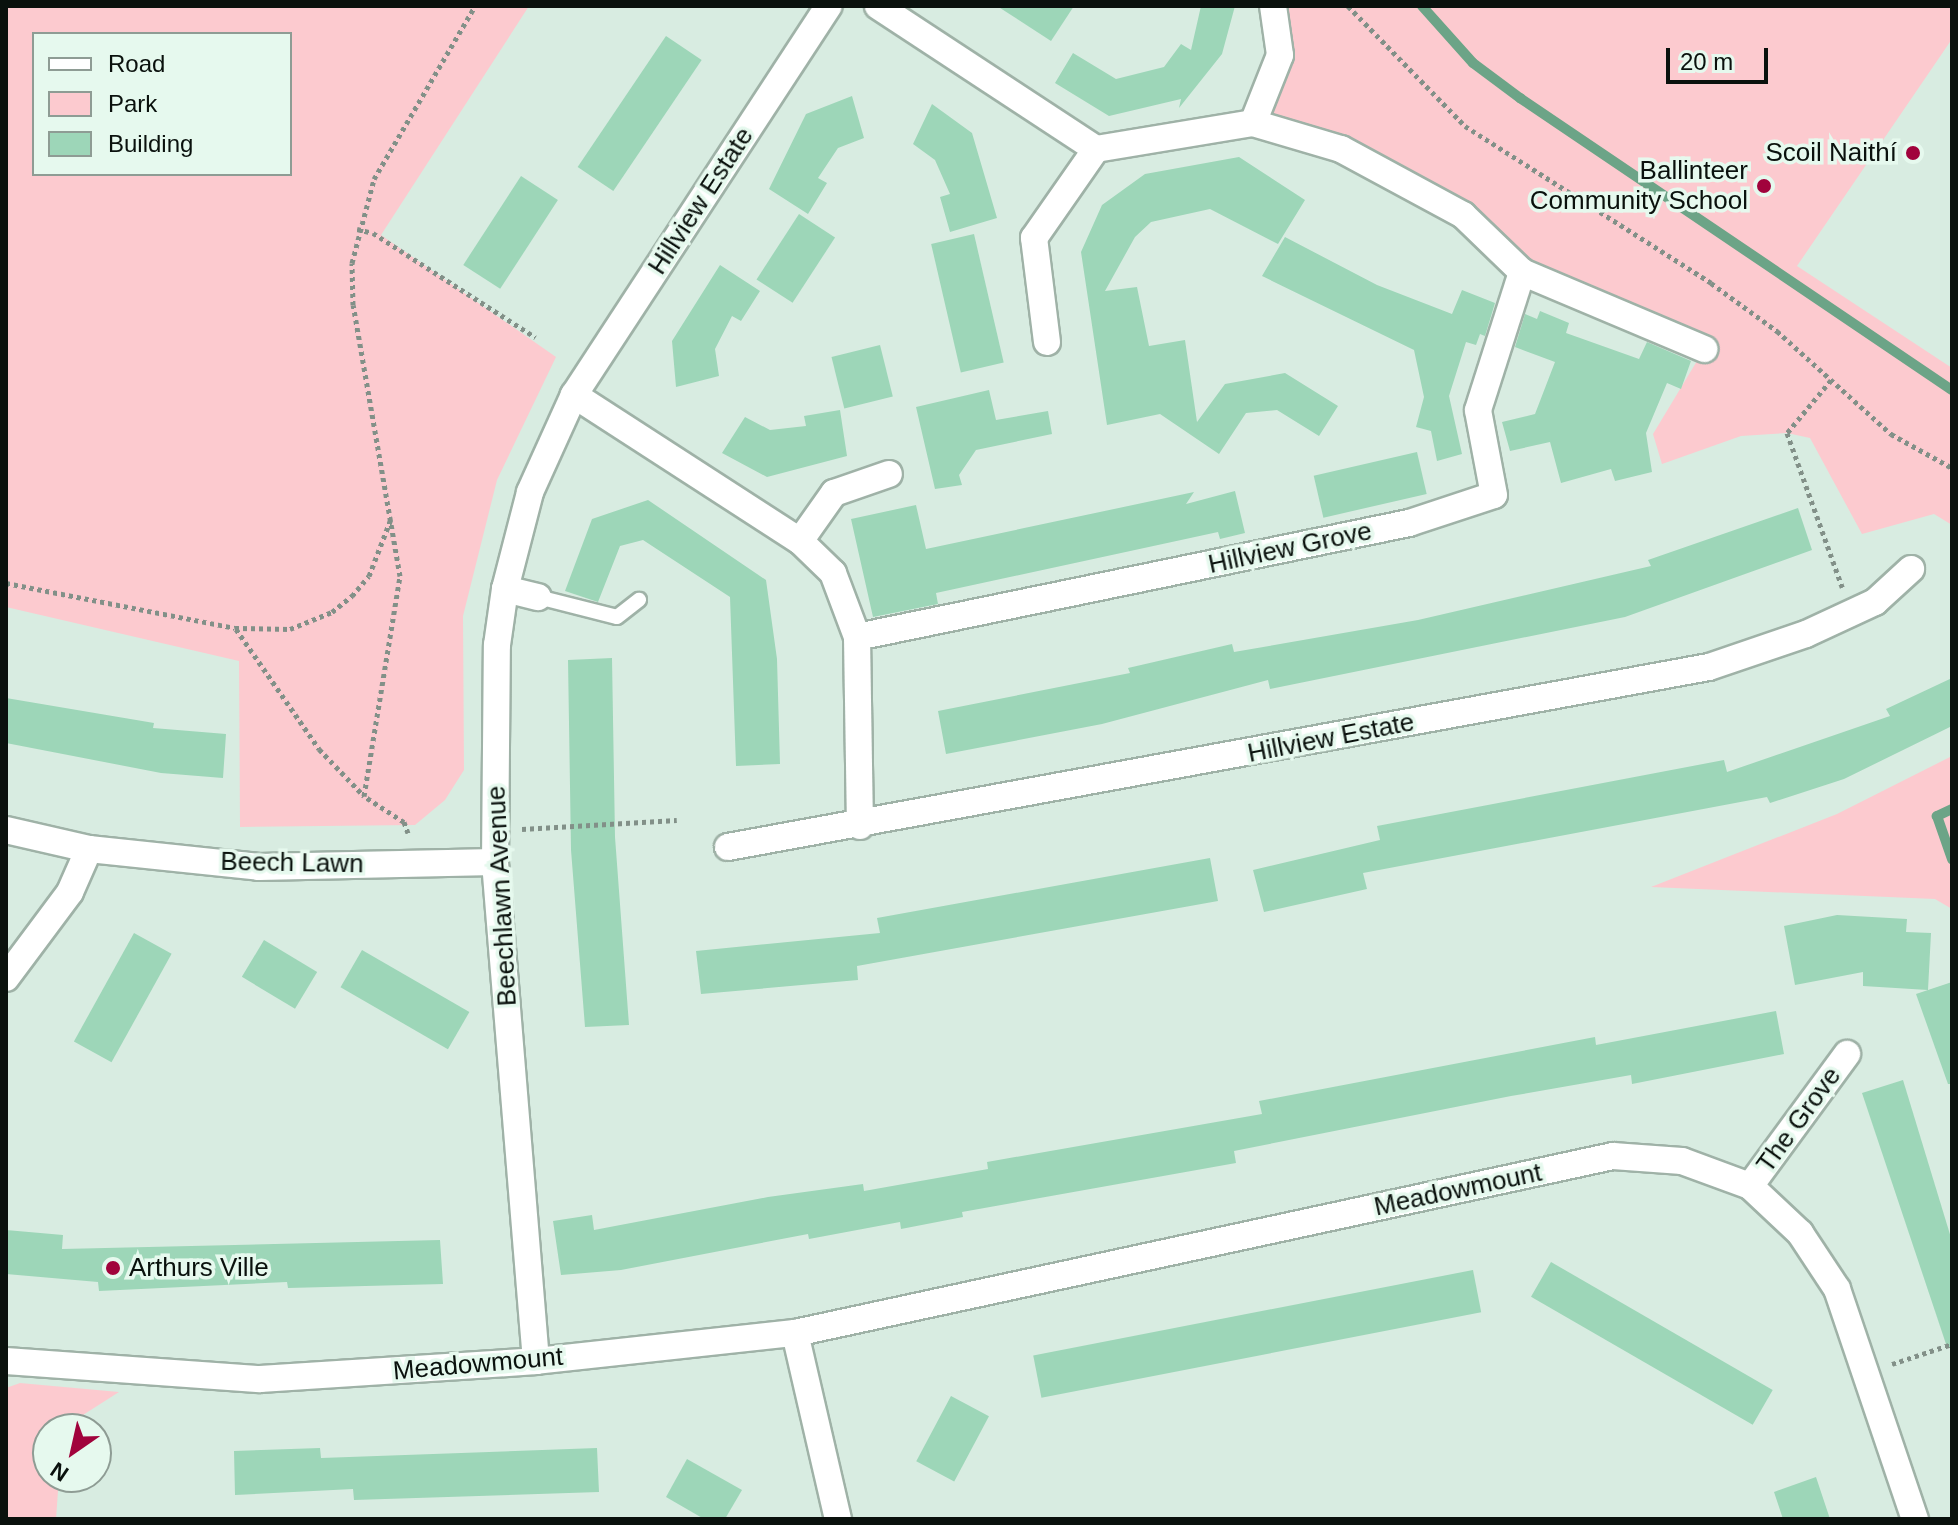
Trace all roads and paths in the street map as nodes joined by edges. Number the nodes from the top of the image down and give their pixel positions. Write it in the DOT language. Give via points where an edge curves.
graph roads {
  1 [pos="475,6"];
  2 [pos="829,6"];
  3 [pos="878,6"];
  4 [pos="1273,6"];
  5 [pos="1348,6"];
  6 [pos="1253,123"];
  7 [pos="1096,149"];
  8 [pos="357,229"];
  9 [pos="1522,272"];
  10 [pos="535,337"];
  11 [pos="1047,342"];
  12 [pos="1704,349"];
  13 [pos="1831,380"];
  14 [pos="574,395"];
  15 [pos="1952,468"];
  16 [pos="889,474"];
  17 [pos="393,514"];
  18 [pos="800,541"];
  19 [pos="1911,569"];
  20 [pos="6,583"];
  21 [pos="505,589"];
  22 [pos="1845,595"];
  23 [pos="538,597"];
  24 [pos="639,600"];
  25 [pos="235,628"];
  26 [pos="857,637"];
  27 [pos="364,796"];
  28 [pos="677,820"];
  29 [pos="860,826"];
  30 [pos="519,829"];
  31 [pos="6,830"];
  32 [pos="408,833"];
  33 [pos="728,847"];
  34 [pos="89,849"];
  35 [pos="495,862"];
  36 [pos="6,978"];
  37 [pos="1847,1054"];
  38 [pos="1750,1186"];
  39 [pos="795,1333"];
  40 [pos="1952,1344"];
  41 [pos="6,1361"];
  42 [pos="536,1361"];
  43 [pos="1868,1372"];
  44 [pos="838,1519"];
  45 [pos="1915,1519"];
  1 -- 8 [label="path" via="374,179"];
  2 -- 14 [label="street, Hillview Estate"];
  3 -- 7 [label="street"];
  4 -- 6 [label="street" via="1280,55"];
  5 -- 13 [label="path" via="1465,126 1711,283"];
  6 -- 7 [label="street"];
  6 -- 9 [label="street" via="1341,149 1457,212"];
  7 -- 11 [label="street" via="1034,238"];
  8 -- 10 [label="path" via="373,233"];
  8 -- 17 [label="path" via="353,305"];
  9 -- 12 [label="street"];
  9 -- 26 [label="street, Hillview Grove" via="1478,410 1494,495 1409,523"];
  13 -- 15 [label="path" via="1891,434"];
  13 -- 22 [label="path" via="1787,433"];
  14 -- 18 [label="street"];
  14 -- 21 [label="street, Beechlawn Avenue" via="530,492"];
  16 -- 18 [label="street" via="834,493"];
  17 -- 25 [label="path" via="369,576 332,612 267,632"];
  17 -- 27 [label="path" via="399,590"];
  18 -- 26 [label="street" via="833,573"];
  19 -- 29 [label="street, Hillview Estate" via="1875,602 1806,634 1709,667"];
  20 -- 25 [label="path"];
  21 -- 23 [label="street"];
  21 -- 35 [label="street, Beechlawn Avenue" via="497,645"];
  23 -- 24 [label="lane" via="617,617"];
  25 -- 27 [label="path" via="266,664 319,749"];
  26 -- 29 [label="street"];
  27 -- 32 [label="path" via="404,822"];
  28 -- 30 [label="path"];
  29 -- 33 [label="street, Hillview Estate"];
  31 -- 34 [label="street, Beech Lawn"];
  34 -- 35 [label="street, Beech Lawn" via="259,867"];
  34 -- 36 [label="street" via="70,892"];
  35 -- 42 [label="street, Beechlawn Avenue"];
  37 -- 38 [label="street, The Grove"];
  38 -- 39 [label="street, Meadowmount" via="1682,1161 1613,1156"];
  38 -- 43 [label="street, Meadowmount" via="1800,1233 1837,1289"];
  39 -- 42 [label="street, Meadowmount"];
  39 -- 44 [label="street"];
  40 -- 43 [label="path"];
  41 -- 42 [label="street, Meadowmount" via="159,1376 260,1379"];
  43 -- 45 [label="street, Meadowmount"];
}
